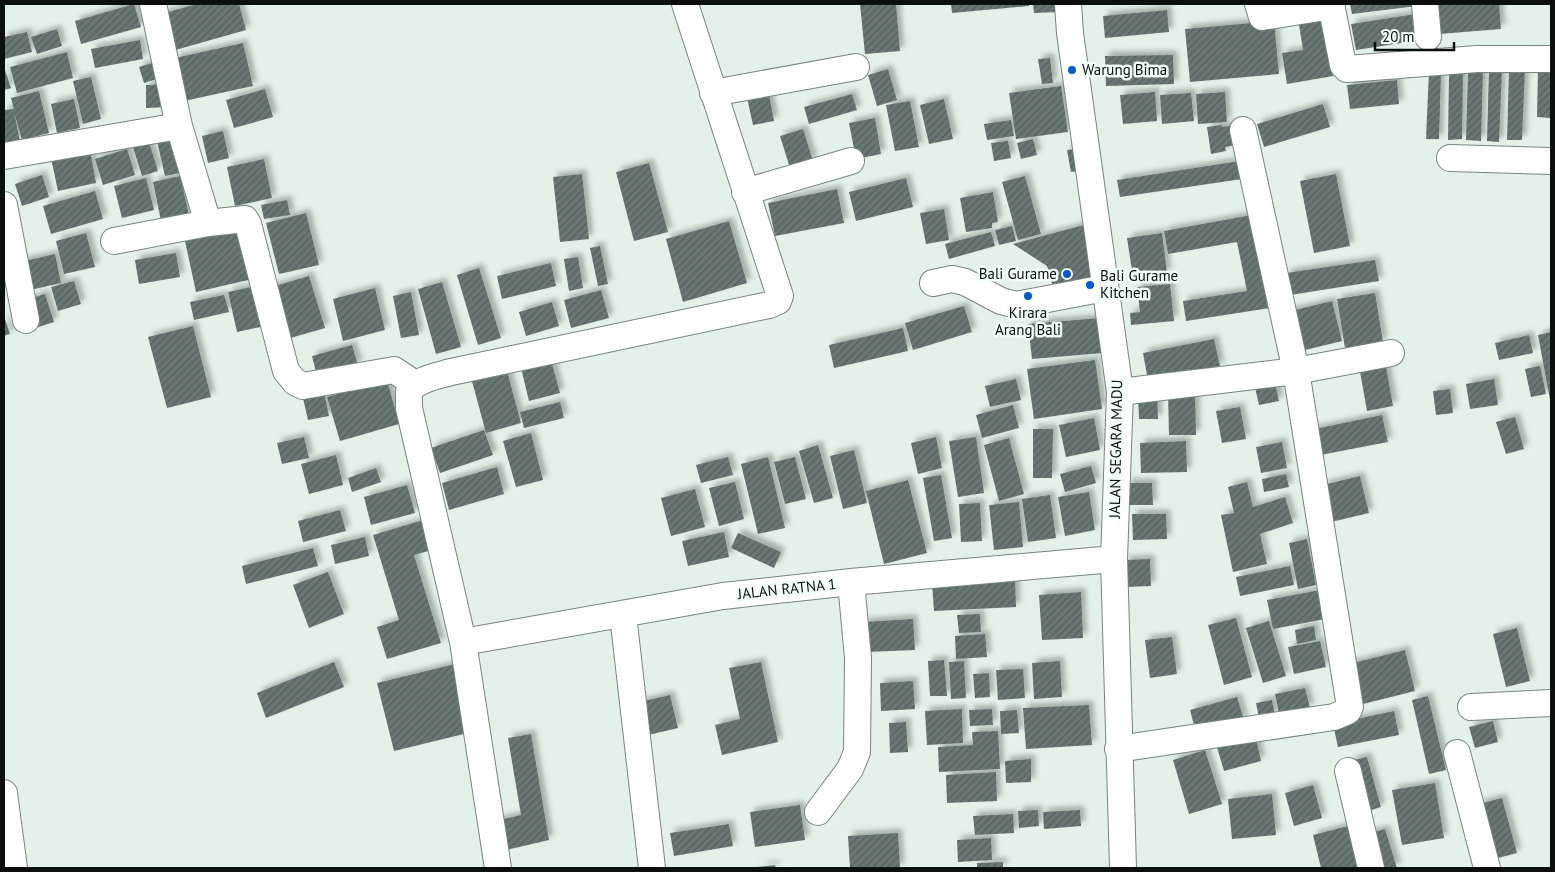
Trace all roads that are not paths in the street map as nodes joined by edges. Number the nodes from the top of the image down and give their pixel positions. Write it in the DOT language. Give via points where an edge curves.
graph roads {
  1 [pos="153,4"];
  2 [pos="685,4"];
  3 [pos="1068,4"];
  4 [pos="1258,4"];
  5 [pos="1425,4"];
  6 [pos="1332,5"];
  7 [pos="1428,37"];
  8 [pos="1551,58"];
  9 [pos="856,67"];
  10 [pos="713,93"];
  11 [pos="179,126"];
  12 [pos="1243,130"];
  13 [pos="4,156"];
  14 [pos="1450,158"];
  15 [pos="851,161"];
  16 [pos="1551,161"];
  17 [pos="745,192"];
  18 [pos="4,205"];
  19 [pos="208,223"];
  20 [pos="114,241"];
  21 [pos="933,283"];
  22 [pos="1105,288"];
  23 [pos="26,320"];
  24 [pos="1391,353"];
  25 [pos="1296,371"];
  26 [pos="415,384"];
  27 [pos="1120,392"];
  28 [pos="1114,559"];
  29 [pos="851,582"];
  30 [pos="623,615"];
  31 [pos="463,642"];
  32 [pos="1551,703"];
  33 [pos="1471,707"];
  34 [pos="1118,749"];
  35 [pos="1457,753"];
  36 [pos="1348,771"];
  37 [pos="4,792"];
  38 [pos="818,812"];
  39 [pos="14,868"];
  40 [pos="498,868"];
  41 [pos="652,868"];
  42 [pos="1123,868"];
  43 [pos="1371,868"];
  44 [pos="1487,868"];
  1 -- 11 [label="street"];
  2 -- 10 [label="street"];
  3 -- 22 [label="street, JALAN SEGARA MADU"];
  4 -- 6 [label="street" via="1262,17"];
  5 -- 7 [label="street"];
  6 -- 8 [label="street" via="1342,65 1347,69 1477,59"];
  9 -- 10 [label="street"];
  10 -- 17 [label="street"];
  11 -- 13 [label="street"];
  11 -- 19 [label="street"];
  12 -- 25 [label="street"];
  14 -- 16 [label="street"];
  15 -- 17 [label="street"];
  17 -- 26 [label="street" via="780,292 780,298 774,304 451,372"];
  18 -- 23 [label="street"];
  19 -- 20 [label="street"];
  19 -- 26 [label="street" via="240,218 248,224 286,371 295,382 303,386 394,370"];
  21 -- 22 [label="street" via="952,279 965,282 1016,305"];
  22 -- 27 [label="street, JALAN SEGARA MADU"];
  24 -- 25 [label="street"];
  25 -- 27 [label="street"];
  25 -- 34 [label="street" via="1350,709 1334,717"];
  26 -- 31 [label="street" via="408,392 409,408"];
  27 -- 28 [label="street, JALAN SEGARA MADU"];
  28 -- 29 [label="street, JALAN RATNA 1"];
  28 -- 34 [label="street, JALAN SEGARA MADU"];
  29 -- 30 [label="street, JALAN RATNA 1" via="723,596"];
  29 -- 38 [label="street" via="858,658 857,752 850,769"];
  30 -- 31 [label="street, JALAN RATNA 1"];
  30 -- 41 [label="street"];
  31 -- 40 [label="street"];
  32 -- 33 [label="street"];
  34 -- 42 [label="street, JALAN SEGARA MADU"];
  35 -- 44 [label="street"];
  36 -- 43 [label="street"];
  37 -- 39 [label="street"];
}
